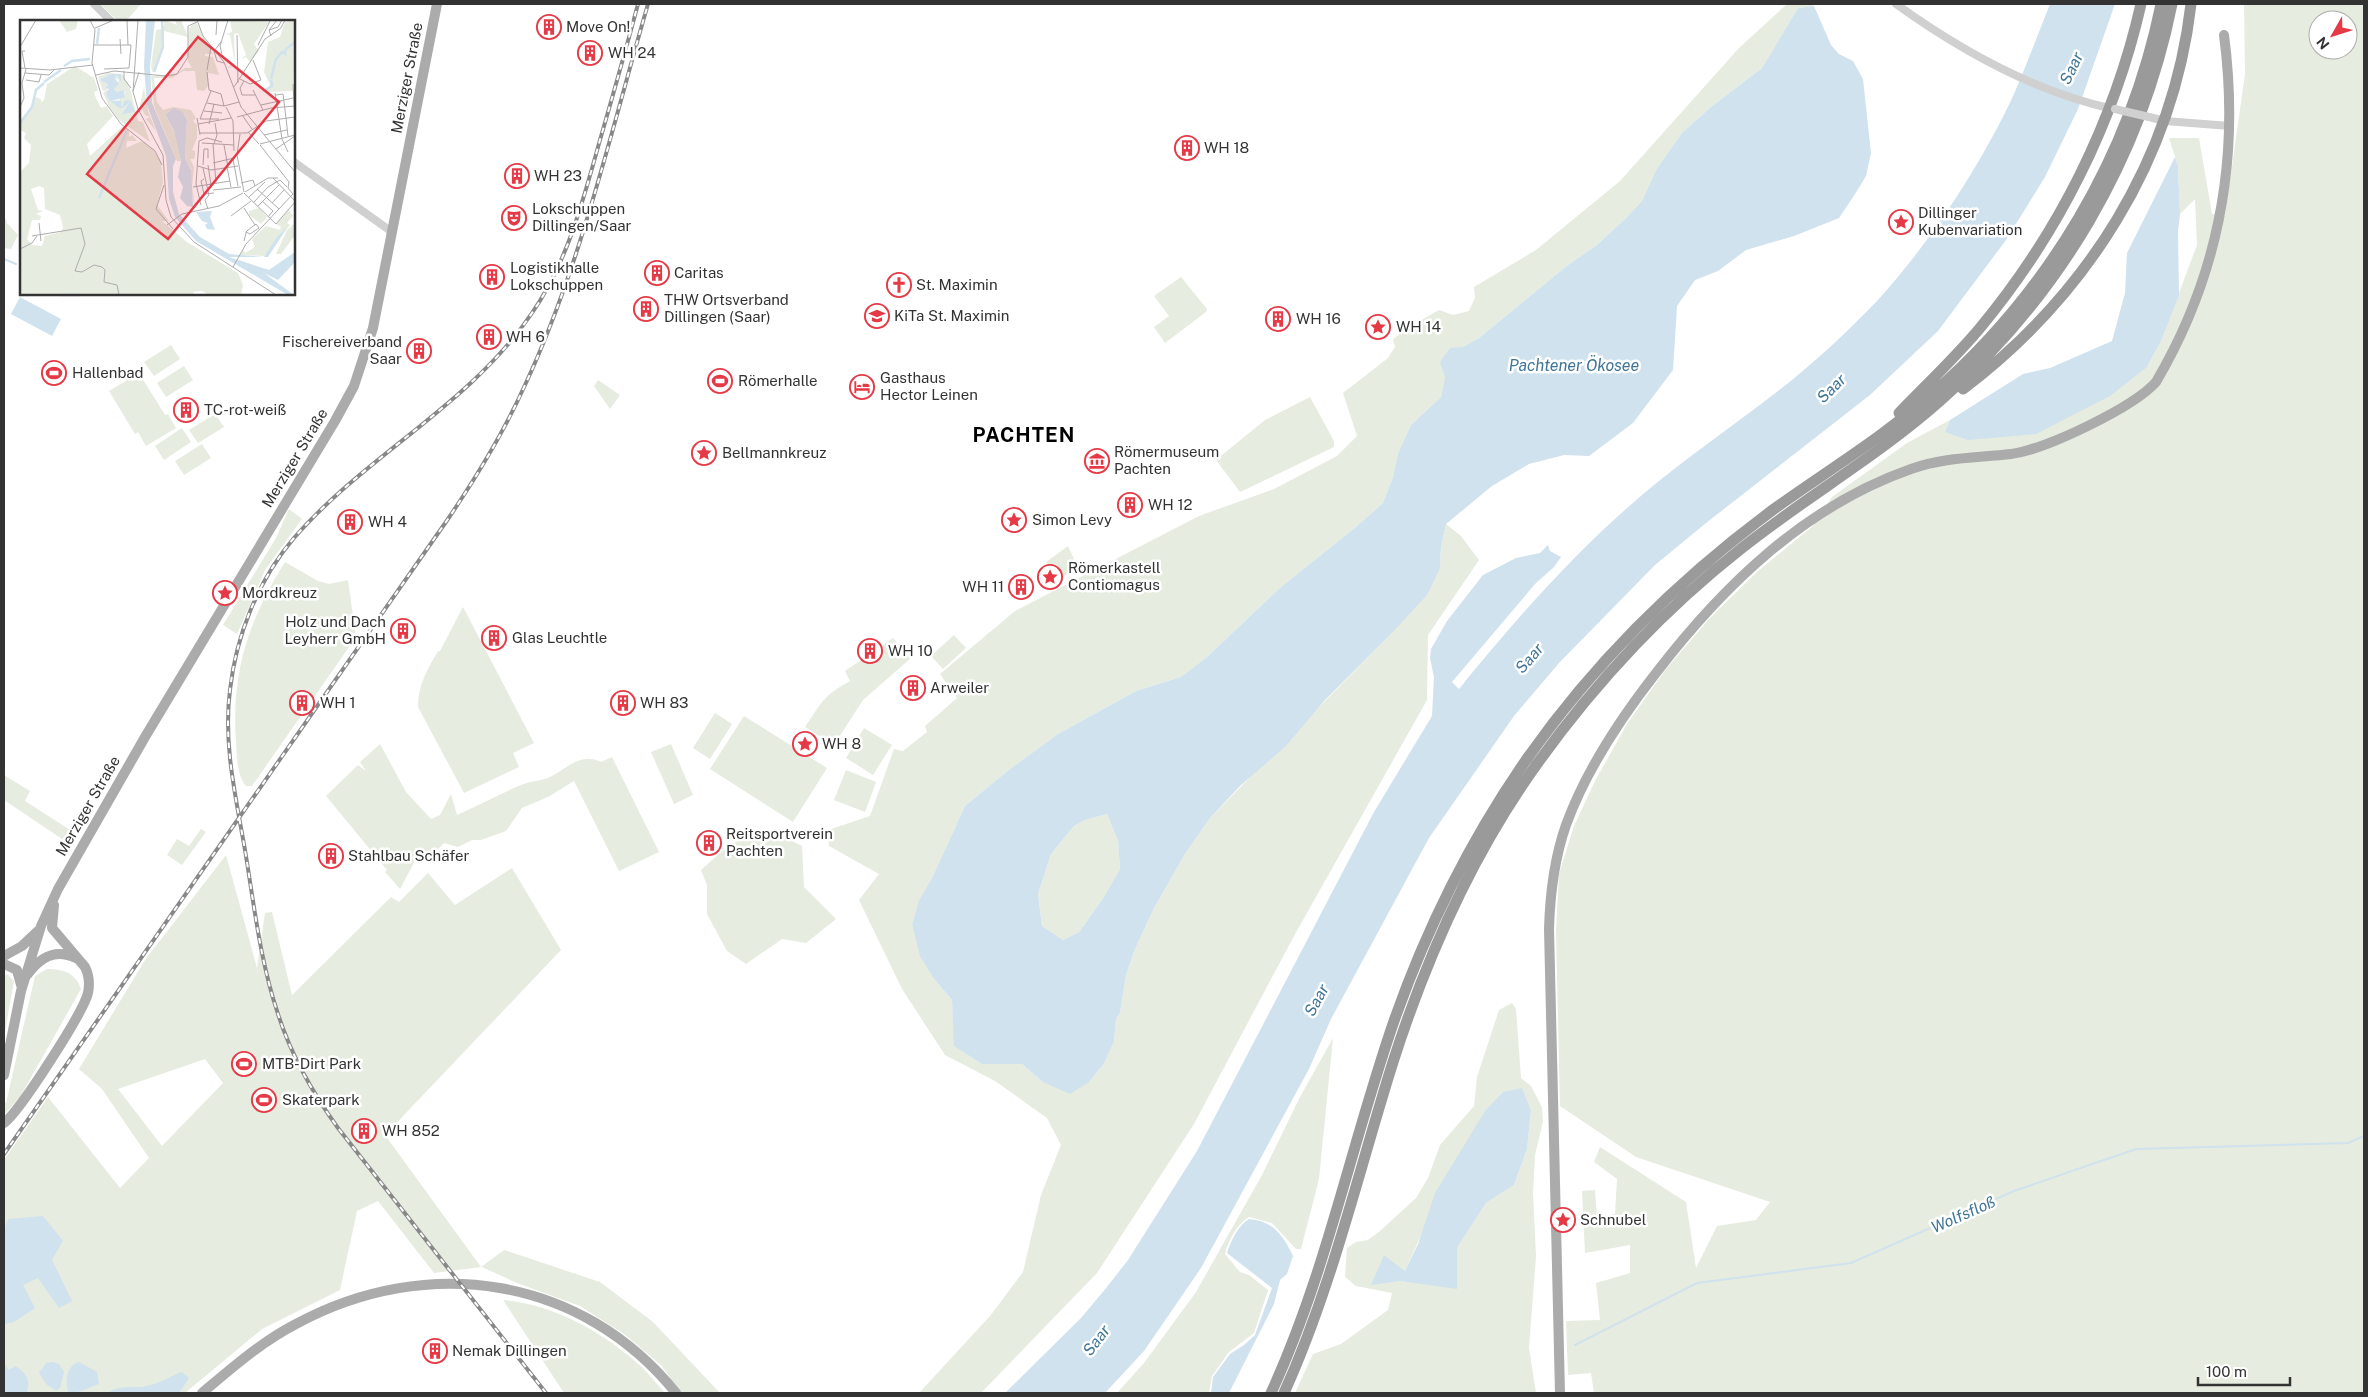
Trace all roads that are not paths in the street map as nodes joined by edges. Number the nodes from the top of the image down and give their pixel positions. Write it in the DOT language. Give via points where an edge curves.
graph roads {
  1 [pos="94,4"];
  2 [pos="438,4"];
  3 [pos="1896,4"];
  4 [pos="2141,4"];
  5 [pos="2161,4"];
  6 [pos="2172,4"];
  7 [pos="2191,4"];
  8 [pos="110,20"];
  9 [pos="2224,35"];
  10 [pos="2110,108"];
  11 [pos="2164,120"];
  12 [pos="2230,126"];
  13 [pos="295,163"];
  14 [pos="392,232"];
  15 [pos="1900,434"];
  16 [pos="1878,437"];
  17 [pos="60,885"];
  18 [pos="41,926"];
  19 [pos="1426,955"];
  20 [pos="4,956"];
  21 [pos="81,961"];
  22 [pos="4,964"];
  23 [pos="24,980"];
  24 [pos="1414,985"];
  25 [pos="21,991"];
  26 [pos="4,1075"];
  27 [pos="4,1122"];
  28 [pos="202,1393"];
  29 [pos="676,1393"];
  30 [pos="1271,1393"];
  31 [pos="1284,1393"];
  32 [pos="1560,1393"];
  1 -- 8 [label="street"];
  2 -- 14 [label="main road, Merziger Straße"];
  3 -- 10 [label="street" via="1941,34 2008,71 2051,90"];
  4 -- 10 [label="highway"];
  5 -- 16 [label="highway" via="2150,53 2127,121 2111,160 2077,223 2031,289 1976,352 1932,394"];
  6 -- 15 [label="highway" via="2160,56 2137,126 2121,164 2086,229 2012,329 1961,383"];
  7 -- 11 [label="highway" via="2179,70"];
  9 -- 12 [label="main road" via="2230,84"];
  10 -- 11 [label="street, bridge"];
  10 -- 16 [label="highway" via="2070,195 2024,269 1980,328"];
  11 -- 12 [label="street"];
  11 -- 15 [label="highway" via="2126,206 2109,235 2062,298 1988,369"];
  12 -- 32 [label="main road" via="2220,215 2208,268 2169,361 2149,390 2118,411 2036,447 2012,454 1944,459 1912,468 1869,486 1810,521 1744,575 1701,618 1641,692 1595,764 1566,826 1550,903"];
  13 -- 14 [label="street"];
  14 -- 17 [label="main road, Merziger Straße" via="373,328 347,400"];
  15 -- 19 [label="highway" via="1742,547 1682,599 1617,664 1558,736 1512,801"];
  16 -- 19 [label="highway" via="1736,538 1674,590 1609,656 1549,729 1503,795 1463,862"];
  17 -- 18 [label="main road"];
  17 -- 21 [label="main road" via="52,928"];
  18 -- 20 [label="main road" via="26,943"];
  18 -- 23 [label="main road"];
  19 -- 24 [label="highway"];
  21 -- 23 [label="main road" via="59,952 49,954"];
  21 -- 27 [label="main road" via="90,982 86,1000 24,1100"];
  22 -- 25 [label="main road" via="17,970"];
  23 -- 25 [label="main road"];
  24 -- 30 [label="highway" via="1380,1065 1321,1266"];
  24 -- 31 [label="highway" via="1332,1270"];
  25 -- 26 [label="main road"];
  28 -- 29 [label="main road" via="257,1348 304,1320 370,1296 438,1283 517,1290 565,1306 627,1343"];
}
